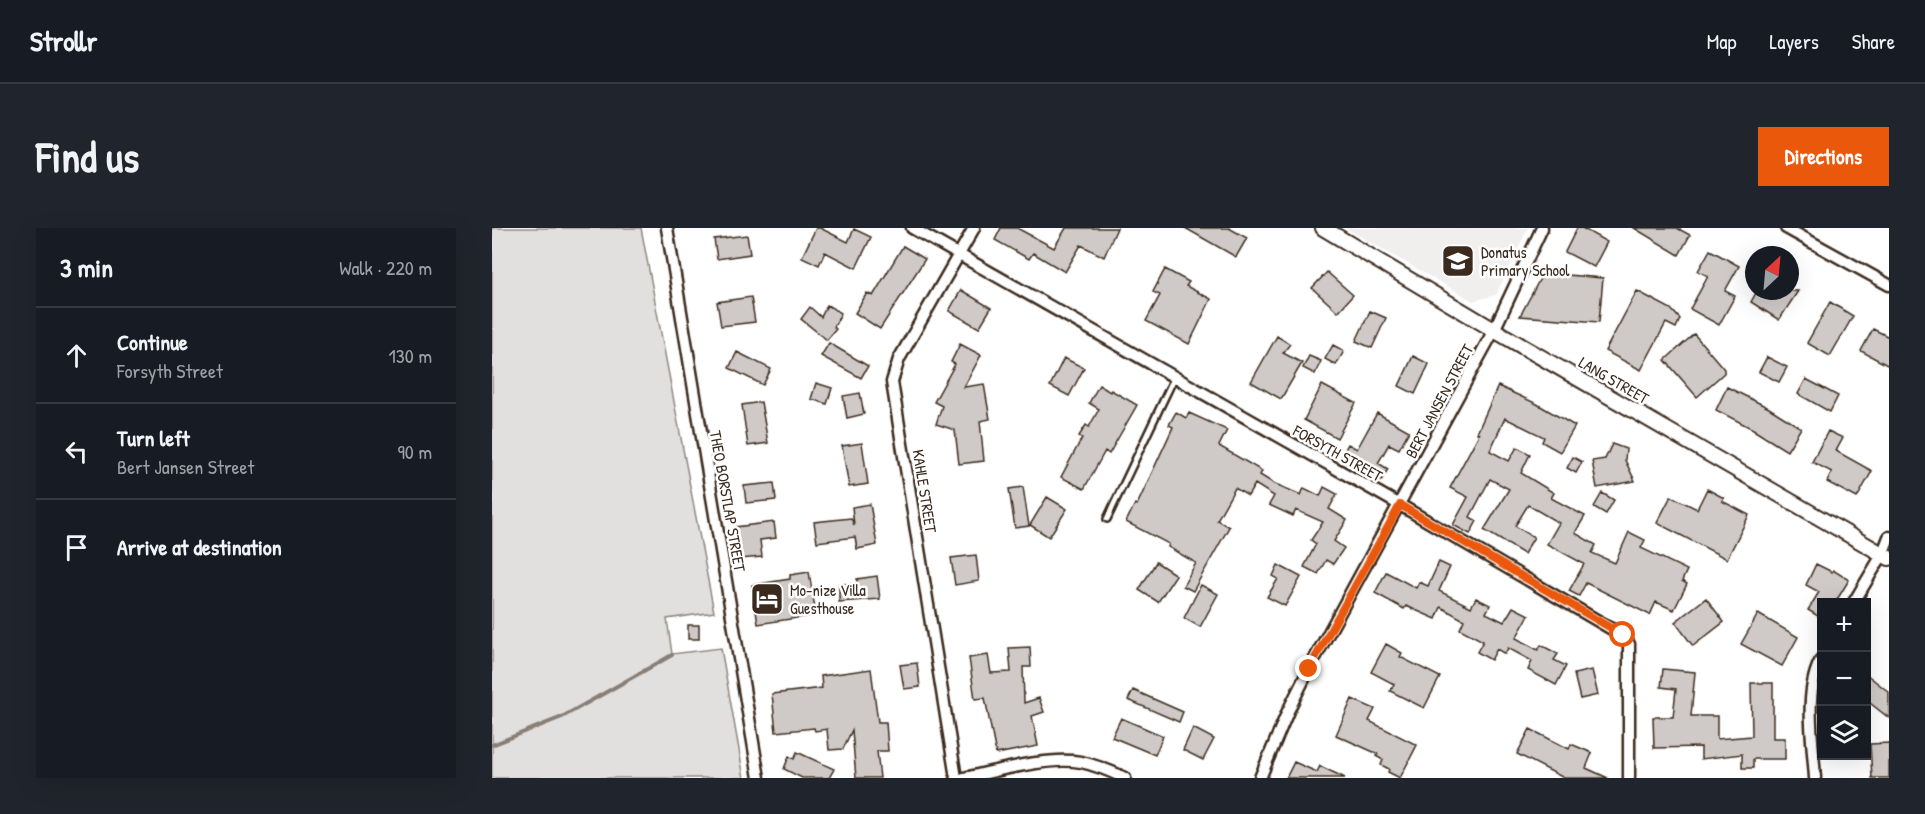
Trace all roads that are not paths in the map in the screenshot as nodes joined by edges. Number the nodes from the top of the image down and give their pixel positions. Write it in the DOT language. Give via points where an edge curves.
graph roads {
  1 [pos="667,228"];
  2 [pos="912,228"];
  3 [pos="974,228"];
  4 [pos="1323,228"];
  5 [pos="1542,228"];
  6 [pos="1786,228"];
  7 [pos="958,255"];
  8 [pos="1889,285"];
  9 [pos="1494,330"];
  10 [pos="1174,378"];
  11 [pos="1400,505"];
  12 [pos="1107,519"];
  13 [pos="1889,537"];
  14 [pos="1885,556"];
  15 [pos="1857,598"];
  16 [pos="1817,666"];
  17 [pos="759,778"];
  18 [pos="956,778"];
  19 [pos="964,778"];
  20 [pos="1125,778"];
  21 [pos="1260,778"];
  22 [pos="1629,778"];
  23 [pos="1815,778"];
  1 -- 17 [label="street, THEO BORSTLAP STREET"];
  2 -- 7 [label="street, FORSYTH STREET"];
  3 -- 7 [label="street, KAHLE STREET"];
  4 -- 9 [label="street, LANG STREET"];
  5 -- 9 [label="street, BERT JANSEN STREET"];
  6 -- 8 [label="street"];
  7 -- 10 [label="street, FORSYTH STREET"];
  7 -- 18 [label="street, KAHLE STREET" via="899,360 892,382"];
  9 -- 11 [label="street, BERT JANSEN STREET"];
  9 -- 14 [label="street, LANG STREET"];
  10 -- 11 [label="street, FORSYTH STREET"];
  10 -- 12 [label="lane"];
  11 -- 21 [label="street, BERT JANSEN STREET" via="1304,679"];
  11 -- 22 [label="street, FORSYTH STREET" via="1627,639"];
  13 -- 14 [label="street"];
  14 -- 15 [label="street"];
  16 -- 23 [label="street" via="1811,686"];
  19 -- 20 [label="street" via="1017,767 1078,761"];
}
